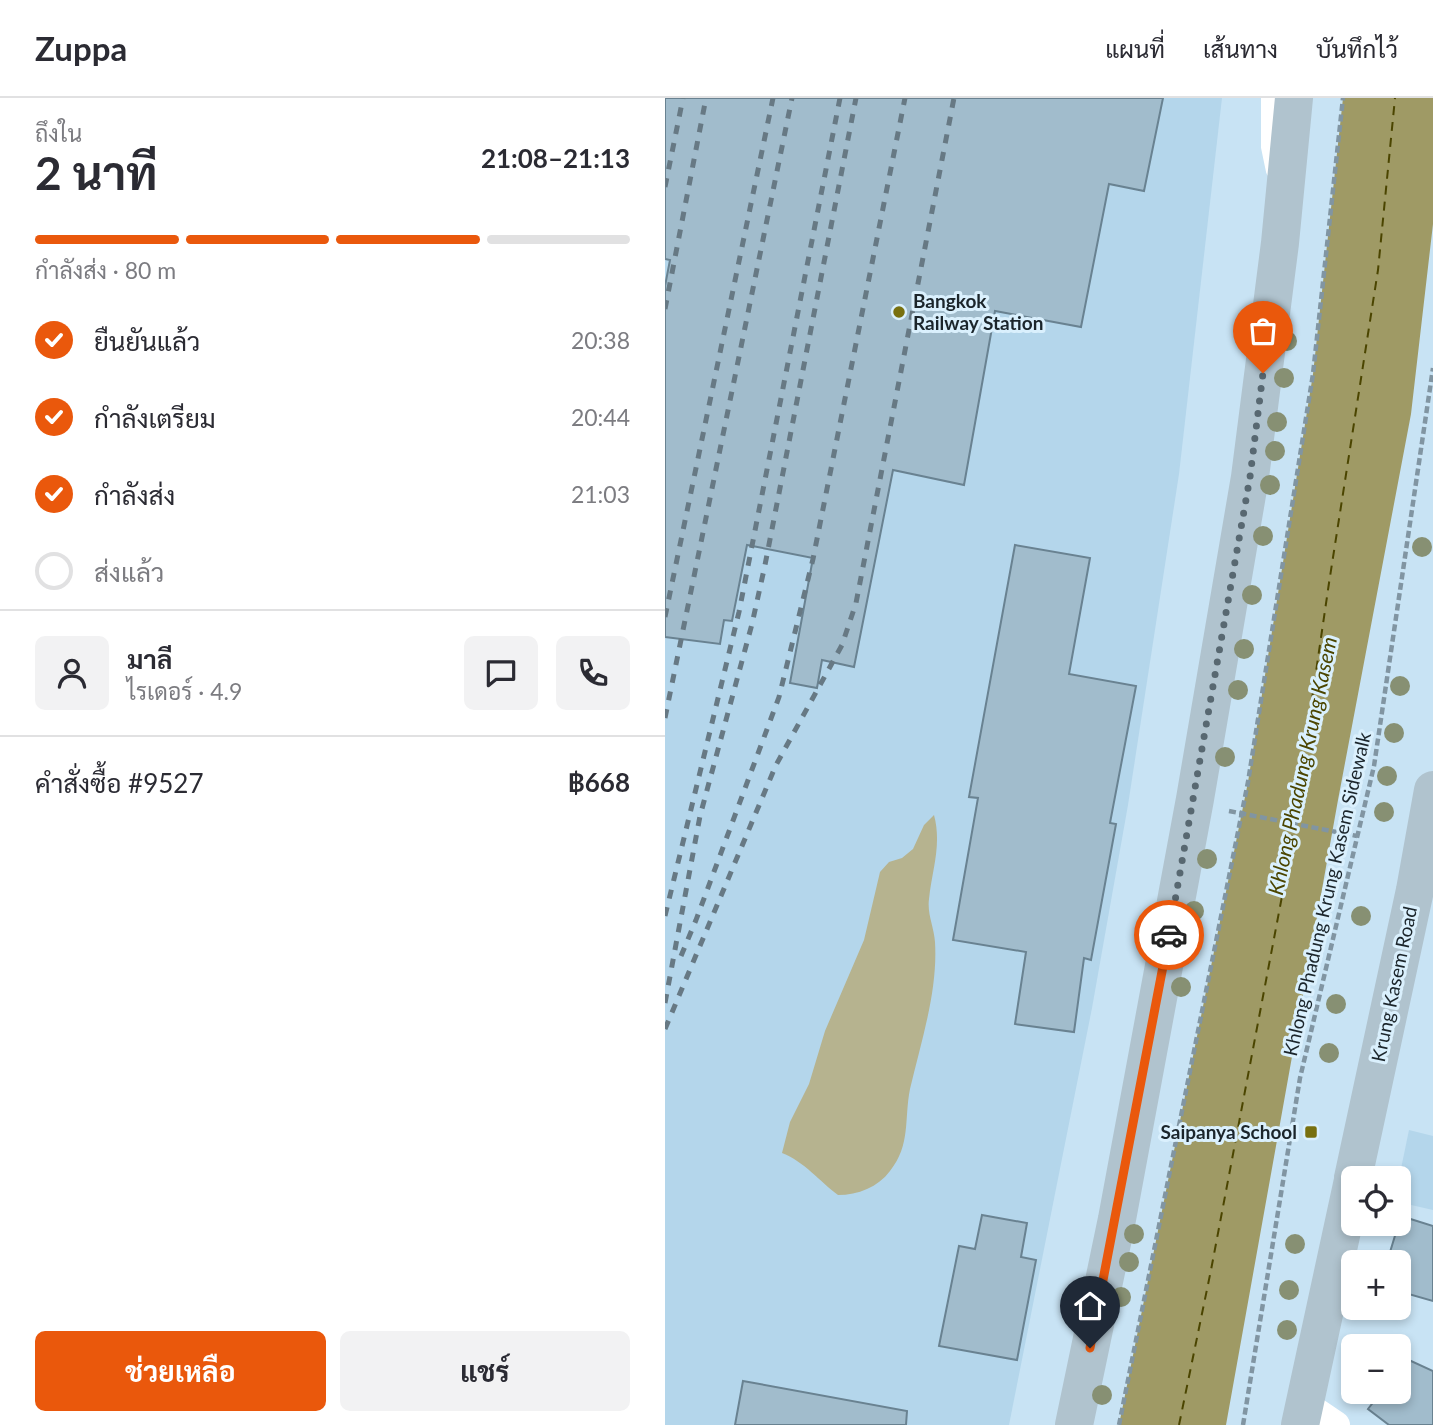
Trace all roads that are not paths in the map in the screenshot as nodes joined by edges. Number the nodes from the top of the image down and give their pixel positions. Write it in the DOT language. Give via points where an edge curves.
graph roads {
  1 [pos="1268,98"];
  2 [pos="1294,98"];
  3 [pos="1283,217"];
  4 [pos="1433,790"];
  5 [pos="1424,892"];
  6 [pos="1356,1166"];
  7 [pos="1344,1236"];
  8 [pos="1314,1418"];
  9 [pos="1074,1425"];
  1 -- 3 [label="lane" via="1268,148"];
  2 -- 3 [label="street"];
  3 -- 9 [label="street" via="1250,477 1195,799"];
  4 -- 5 [label="street, Krung Kasem Road"];
  5 -- 6 [label="street, Krung Kasem Road"];
  7 -- 8 [label="street, Krung Kasem Road"];
}
